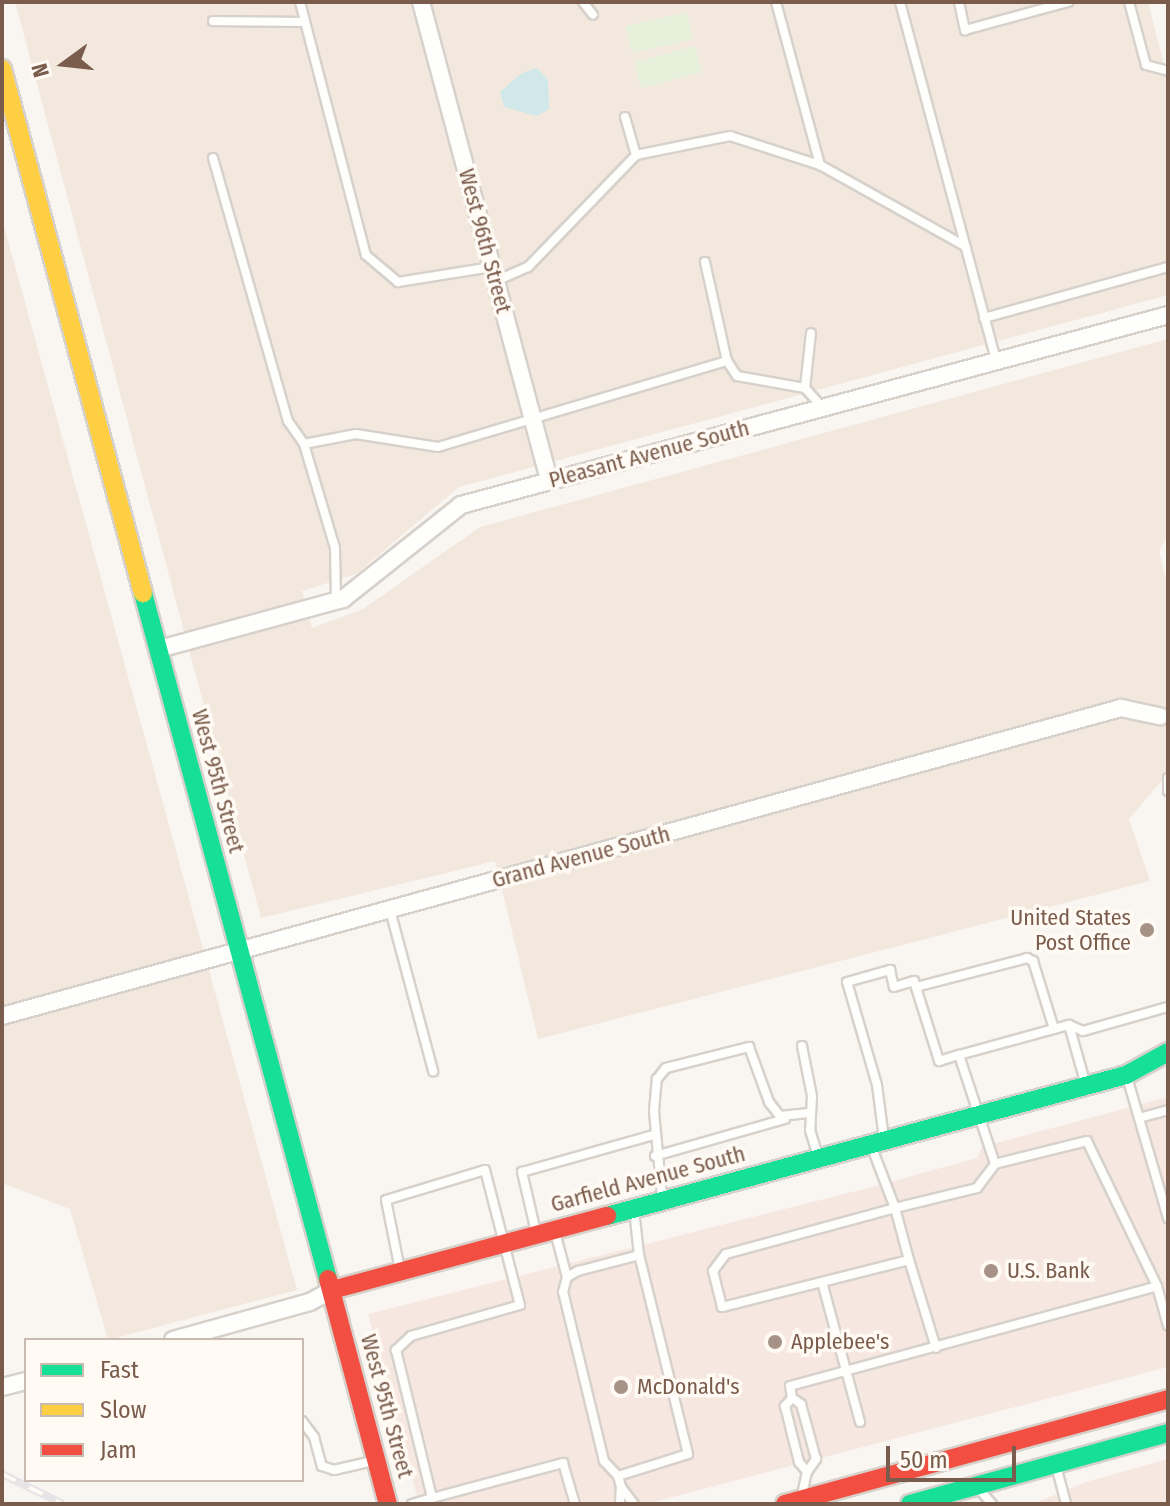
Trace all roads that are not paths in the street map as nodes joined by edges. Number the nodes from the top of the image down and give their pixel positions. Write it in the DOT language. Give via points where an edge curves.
graph roads {
  1 [pos="300,2"];
  2 [pos="421,2"];
  3 [pos="583,2"];
  4 [pos="776,2"];
  5 [pos="900,2"];
  6 [pos="959,2"];
  7 [pos="1068,2"];
  8 [pos="1129,2"];
  9 [pos="593,15"];
  10 [pos="213,21"];
  11 [pos="301,22"];
  12 [pos="2,69"];
  13 [pos="1168,71"];
  14 [pos="625,117"];
  15 [pos="636,155"];
  16 [pos="213,158"];
  17 [pos="820,165"];
  18 [pos="965,246"];
  19 [pos="705,262"];
  20 [pos="1168,267"];
  21 [pos="494,274"];
  22 [pos="1168,315"];
  23 [pos="984,318"];
  24 [pos="811,333"];
  25 [pos="727,361"];
  26 [pos="996,361"];
  27 [pos="805,388"];
  28 [pos="822,407"];
  29 [pos="534,423"];
  30 [pos="304,444"];
  31 [pos="549,480"];
  32 [pos="336,601"];
  33 [pos="159,649"];
  34 [pos="1160,716"];
  35 [pos="1168,778"];
  36 [pos="1168,791"];
  37 [pos="390,910"];
  38 [pos="239,952"];
  39 [pos="916,987"];
  40 [pos="1168,1007"];
  41 [pos="2,1016"];
  42 [pos="1069,1025"];
  43 [pos="1054,1029"];
  44 [pos="802,1046"];
  45 [pos="1168,1052"];
  46 [pos="959,1055"];
  47 [pos="433,1071"];
  48 [pos="1168,1071"];
  49 [pos="1132,1072"];
  50 [pos="1086,1085"];
  51 [pos="1168,1110"];
  52 [pos="811,1113"];
  53 [pos="976,1115"];
  54 [pos="787,1118"];
  55 [pos="1139,1118"];
  56 [pos="654,1135"];
  57 [pos="877,1142"];
  58 [pos="655,1156"];
  59 [pos="818,1158"];
  60 [pos="995,1164"];
  61 [pos="663,1200"];
  62 [pos="634,1208"];
  63 [pos="895,1208"];
  64 [pos="1168,1218"];
  65 [pos="545,1232"];
  66 [pos="504,1243"];
  67 [pos="639,1255"];
  68 [pos="909,1260"];
  69 [pos="400,1271"];
  70 [pos="567,1277"];
  71 [pos="822,1282"];
  72 [pos="1157,1286"];
  73 [pos="332,1290"];
  74 [pos="1168,1326"];
  75 [pos="180,1338"];
  76 [pos="936,1348"];
  77 [pos="846,1372"];
  78 [pos="24,1382"];
  79 [pos="2,1387"];
  80 [pos="792,1398"];
  81 [pos="1168,1399"];
  82 [pos="860,1422"];
  83 [pos="304,1424"];
  84 [pos="1165,1430"];
  85 [pos="377,1461"];
  86 [pos="1055,1464"];
  87 [pos="807,1472"];
  88 [pos="618,1476"];
  89 [pos="976,1486"];
  90 [pos="621,1487"];
  91 [pos="432,1498"];
  92 [pos="447,1499"];
  93 [pos="944,1500"];
  94 [pos="796,1503"];
  95 [pos="388,1504"];
  96 [pos="412,1504"];
  97 [pos="575,1504"];
  98 [pos="620,1504"];
  99 [pos="634,1504"];
  100 [pos="910,1504"];
  101 [pos="992,1504"];
  102 [pos="1066,1504"];
  1 -- 11 [label="lane"];
  2 -- 21 [label="street, West 96th Street"];
  3 -- 9 [label="lane"];
  4 -- 17 [label="lane"];
  5 -- 18 [label="lane"];
  6 -- 7 [label="lane" via="965,30"];
  8 -- 13 [label="lane" via="1146,65"];
  10 -- 11 [label="lane"];
  11 -- 21 [label="lane" via="366,255 398,282"];
  12 -- 33 [label="street, West 95th Street"];
  14 -- 15 [label="lane"];
  15 -- 17 [label="lane" via="730,136"];
  15 -- 21 [label="lane" via="528,267"];
  16 -- 30 [label="lane" via="288,421"];
  17 -- 18 [label="lane"];
  18 -- 23 [label="lane"];
  19 -- 25 [label="lane"];
  20 -- 23 [label="lane"];
  21 -- 29 [label="street, West 96th Street"];
  22 -- 26 [label="street, Pleasant Avenue South"];
  23 -- 26 [label="lane"];
  24 -- 27 [label="lane"];
  25 -- 27 [label="lane" via="737,376"];
  25 -- 29 [label="lane"];
  26 -- 28 [label="street, Pleasant Avenue South"];
  27 -- 28 [label="lane"];
  28 -- 31 [label="street, Pleasant Avenue South"];
  29 -- 30 [label="lane" via="438,447 356,434"];
  29 -- 31 [label="street, West 96th Street"];
  30 -- 32 [label="lane" via="335,548"];
  31 -- 32 [label="street, Pleasant Avenue South" via="461,505"];
  32 -- 33 [label="street, Pleasant Avenue South"];
  33 -- 38 [label="street, West 95th Street"];
  34 -- 37 [label="street, Grand Avenue South" via="1121,708"];
  35 -- 36 [label="lane"];
  37 -- 38 [label="street, Grand Avenue South"];
  37 -- 47 [label="lane"];
  38 -- 41 [label="street, Grand Avenue South"];
  38 -- 73 [label="street, West 95th Street"];
  39 -- 43 [label="lane" via="1027,958 1033,961"];
  39 -- 46 [label="lane" via="939,1061"];
  39 -- 57 [label="lane" via="914,981 894,987 890,970 847,982 877,1085"];
  40 -- 42 [label="lane" via="1083,1031"];
  42 -- 43 [label="lane"];
  42 -- 50 [label="lane"];
  43 -- 46 [label="lane"];
  44 -- 52 [label="lane"];
  45 -- 49 [label="street, Garfield Avenue South"];
  46 -- 53 [label="lane"];
  48 -- 49 [label="street, Garfield Avenue South"];
  49 -- 50 [label="street, Garfield Avenue South"];
  49 -- 55 [label="lane"];
  50 -- 53 [label="street, Garfield Avenue South"];
  51 -- 55 [label="lane"];
  52 -- 54 [label="lane"];
  52 -- 59 [label="lane"];
  53 -- 57 [label="street, Garfield Avenue South"];
  53 -- 60 [label="lane"];
  54 -- 56 [label="lane" via="769,1102 749,1047 666,1068 657,1079"];
  54 -- 58 [label="lane"];
  55 -- 64 [label="lane"];
  56 -- 58 [label="lane"];
  56 -- 65 [label="lane" via="522,1172"];
  57 -- 59 [label="street, Garfield Avenue South"];
  57 -- 63 [label="lane"];
  58 -- 61 [label="lane"];
  59 -- 61 [label="street, Garfield Avenue South"];
  60 -- 63 [label="lane" via="977,1188"];
  60 -- 72 [label="lane" via="1087,1141"];
  61 -- 62 [label="street, Garfield Avenue South"];
  62 -- 65 [label="street, Garfield Avenue South"];
  62 -- 67 [label="lane"];
  63 -- 68 [label="lane"];
  63 -- 71 [label="lane" via="726,1254 713,1271 722,1307"];
  65 -- 66 [label="street, Garfield Avenue South"];
  65 -- 70 [label="lane"];
  66 -- 69 [label="street, Garfield Avenue South"];
  66 -- 69 [label="lane" via="485,1170 394,1193 384,1207"];
  66 -- 91 [label="lane" via="520,1305 411,1336 396,1350"];
  67 -- 70 [label="lane"];
  67 -- 88 [label="lane" via="688,1454"];
  68 -- 71 [label="lane"];
  68 -- 76 [label="lane"];
  69 -- 73 [label="street, Garfield Avenue South"];
  70 -- 88 [label="lane" via="566,1309 604,1461"];
  71 -- 77 [label="lane"];
  72 -- 74 [label="lane"];
  72 -- 76 [label="lane"];
  73 -- 75 [label="street, Garfield Avenue South" via="310,1302"];
  73 -- 85 [label="street, West 95th Street"];
  76 -- 77 [label="lane"];
  77 -- 80 [label="lane" via="790,1386"];
  77 -- 82 [label="lane"];
  78 -- 79 [label="street"];
  80 -- 87 [label="lane" via="785,1406 799,1462"];
  80 -- 87 [label="lane" via="801,1404 816,1459"];
  81 -- 94 [label="street"];
  83 -- 85 [label="lane" via="322,1466 334,1470"];
  84 -- 86 [label="street"];
  85 -- 95 [label="street, West 95th Street"];
  86 -- 89 [label="street"];
  86 -- 102 [label="lane"];
  87 -- 94 [label="lane"];
  88 -- 90 [label="lane"];
  89 -- 93 [label="street"];
  89 -- 101 [label="lane"];
  90 -- 98 [label="lane"];
  90 -- 99 [label="lane"];
  91 -- 92 [label="lane"];
  91 -- 96 [label="lane"];
  92 -- 97 [label="lane" via="563,1463"];
  93 -- 100 [label="street"];
}
